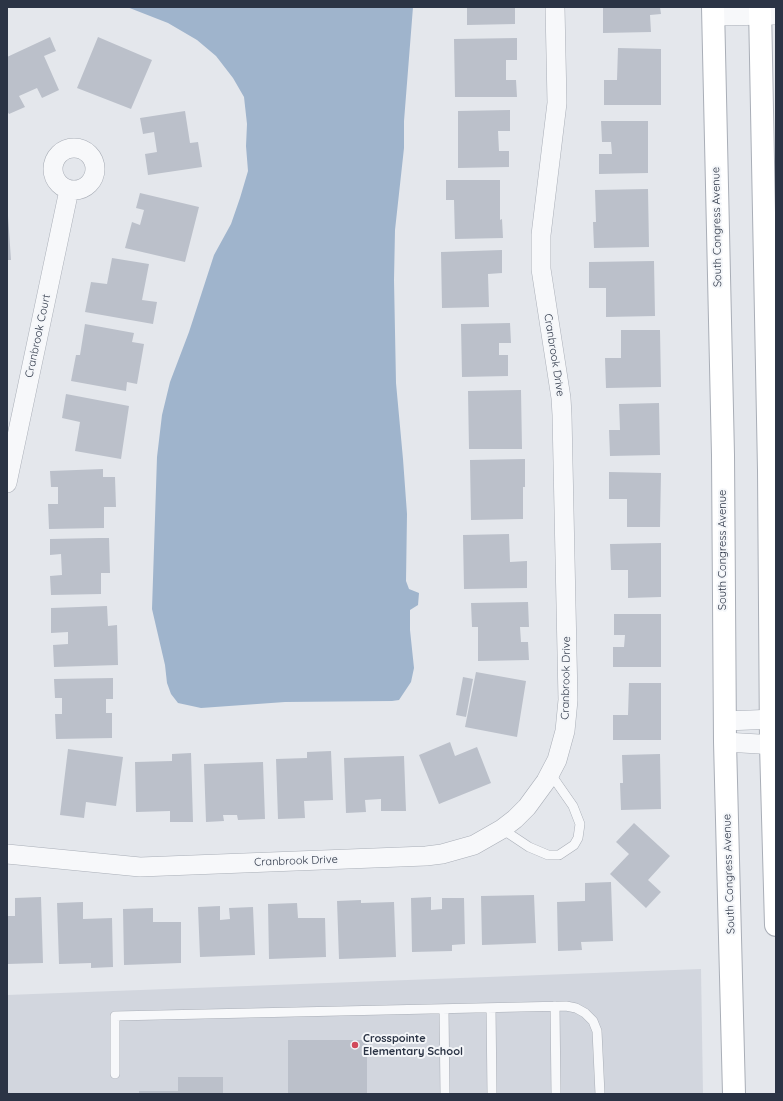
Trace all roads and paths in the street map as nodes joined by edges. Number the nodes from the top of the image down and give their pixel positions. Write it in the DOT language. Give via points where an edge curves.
graph roads {
  1 [pos="555,7"];
  2 [pos="713,11"];
  3 [pos="765,13"];
  4 [pos="69,190"];
  5 [pos="7,483"];
  6 [pos="773,720"];
  7 [pos="725,731"];
  8 [pos="773,745"];
  9 [pos="550,773"];
  10 [pos="502,829"];
  11 [pos="7,854"];
  12 [pos="776,925"];
  13 [pos="555,1006"];
  14 [pos="491,1008"];
  15 [pos="444,1009"];
  16 [pos="115,1074"];
  17 [pos="445,1094"];
  18 [pos="492,1094"];
  19 [pos="556,1094"];
  20 [pos="600,1094"];
  21 [pos="734,1094"];
  1 -- 9 [label="street, Cranbrook Drive" via="556,109 541,235 541,269 561,398 568,700 565,731 557,760"];
  2 -- 3 [label="street"];
  2 -- 7 [label="main road, South Congress Avenue"];
  3 -- 6 [label="main road"];
  4 -- 5 [label="street, Cranbrook Court"];
  6 -- 7 [label="street"];
  6 -- 8 [label="main road"];
  7 -- 8 [label="street"];
  7 -- 21 [label="main road, South Congress Avenue"];
  8 -- 12 [label="main road"];
  9 -- 10 [label="street, Cranbrook Drive" via="527,807"];
  9 -- 10 [label="lane" via="573,806 580,824 574,845 559,855 548,855 529,847"];
  10 -- 11 [label="street, Cranbrook Drive" via="474,845 426,856 140,867"];
  13 -- 14 [label="lane"];
  13 -- 19 [label="lane"];
  13 -- 20 [label="lane" via="576,1008 593,1021 598,1031"];
  14 -- 15 [label="lane"];
  14 -- 18 [label="lane"];
  15 -- 16 [label="lane" via="115,1016"];
  15 -- 17 [label="lane"];
}
